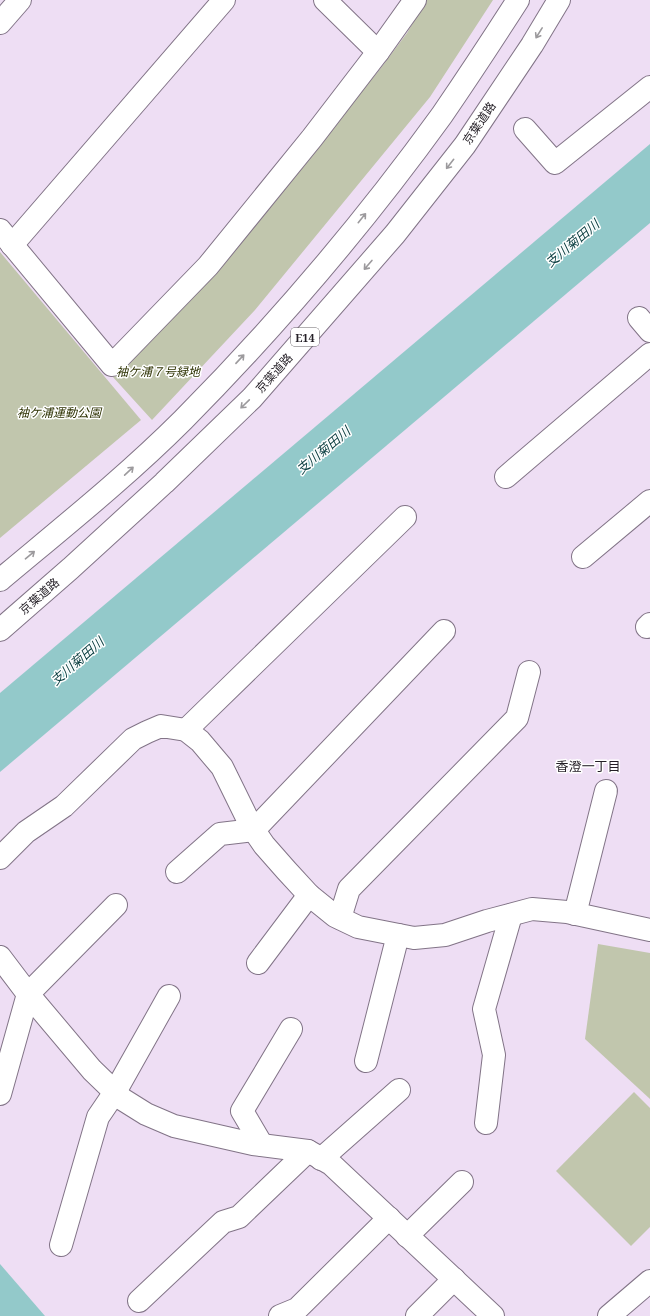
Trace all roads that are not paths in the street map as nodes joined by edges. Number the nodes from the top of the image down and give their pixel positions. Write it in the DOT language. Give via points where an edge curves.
graph roads {
  1 [pos="20,0"];
  2 [pos="224,0"];
  3 [pos="325,0"];
  4 [pos="415,0"];
  5 [pos="518,0"];
  6 [pos="560,0"];
  7 [pos="0,23"];
  8 [pos="378,52"];
  9 [pos="650,87"];
  10 [pos="526,129"];
  11 [pos="6,237"];
  12 [pos="650,354"];
  13 [pos="506,477"];
  14 [pos="650,501"];
  15 [pos="405,517"];
  16 [pos="583,557"];
  17 [pos="0,580"];
  18 [pos="0,630"];
  19 [pos="444,631"];
  20 [pos="529,672"];
  21 [pos="186,730"];
  22 [pos="606,791"];
  23 [pos="254,830"];
  24 [pos="0,858"];
  25 [pos="177,872"];
  26 [pos="309,895"];
  27 [pos="116,905"];
  28 [pos="574,914"];
  29 [pos="511,915"];
  30 [pos="340,918"];
  31 [pos="650,930"];
  32 [pos="398,935"];
  33 [pos="0,957"];
  34 [pos="258,963"];
  35 [pos="28,994"];
  36 [pos="169,996"];
  37 [pos="291,1029"];
  38 [pos="366,1061"];
  39 [pos="399,1090"];
  40 [pos="115,1092"];
  41 [pos="0,1094"];
  42 [pos="486,1123"];
  43 [pos="262,1145"];
  44 [pos="315,1155"];
  45 [pos="462,1182"];
  46 [pos="389,1218"];
  47 [pos="407,1236"];
  48 [pos="61,1245"];
  49 [pos="454,1279"];
  50 [pos="650,1281"];
  51 [pos="139,1301"];
  52 [pos="280,1316"];
  53 [pos="417,1316"];
  54 [pos="493,1316"];
  55 [pos="609,1316"];
  1 -- 7 [label="main road"];
  2 -- 11 [label="main road"];
  3 -- 8 [label="main road"];
  4 -- 8 [label="main road"];
  17 -- 5 [label="main road, E14, one-way" via="112,487 182,420 244,355 319,271 381,195 442,114"];
  6 -- 18 [label="main road, 京葉道路 / E14, one-way" via="460,151 394,234 257,392 164,483"];
  8 -- 11 [label="main road" via="208,266 112,365"];
  9 -- 10 [label="main road" via="555,163"];
  12 -- 13 [label="main road"];
  14 -- 16 [label="main road"];
  15 -- 21 [label="main road"];
  19 -- 23 [label="main road"];
  20 -- 30 [label="main road" via="517,718 349,889"];
  21 -- 23 [label="main road" via="222,767"];
  21 -- 24 [label="main road" via="161,726 133,739 64,806 26,832"];
  22 -- 28 [label="main road"];
  23 -- 25 [label="main road" via="220,834"];
  23 -- 26 [label="main road" via="264,845"];
  26 -- 30 [label="main road"];
  26 -- 34 [label="main road"];
  27 -- 35 [label="main road"];
  28 -- 29 [label="main road" via="532,909"];
  28 -- 31 [label="main road"];
  29 -- 32 [label="main road" via="445,935 414,938"];
  29 -- 42 [label="main road" via="484,1009 494,1055"];
  30 -- 32 [label="main road" via="358,927"];
  32 -- 38 [label="main road"];
  33 -- 35 [label="main road"];
  35 -- 40 [label="main road" via="92,1070"];
  35 -- 41 [label="main road"];
  36 -- 40 [label="main road"];
  37 -- 43 [label="main road" via="242,1111"];
  39 -- 44 [label="main road"];
  40 -- 43 [label="main road" via="146,1114 174,1126"];
  40 -- 48 [label="main road" via="98,1117"];
  43 -- 44 [label="main road"];
  44 -- 46 [label="main road" via="331,1164"];
  44 -- 51 [label="main road" via="239,1217 223,1222"];
  45 -- 47 [label="main road"];
  46 -- 47 [label="main road"];
  46 -- 52 [label="main road" via="298,1309"];
  47 -- 49 [label="main road"];
  49 -- 53 [label="main road"];
  49 -- 54 [label="main road"];
  50 -- 55 [label="main road"];
}
